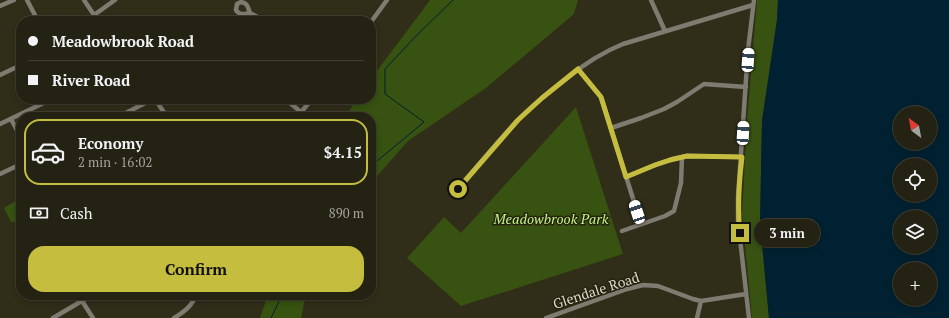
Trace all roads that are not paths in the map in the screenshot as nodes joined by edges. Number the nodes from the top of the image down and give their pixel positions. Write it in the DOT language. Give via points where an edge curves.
graph roads {
  1 [pos="14,0"];
  2 [pos="28,0"];
  3 [pos="84,0"];
  4 [pos="115,0"];
  5 [pos="387,0"];
  6 [pos="651,0"];
  7 [pos="753,3"];
  8 [pos="0,6"];
  9 [pos="250,13"];
  10 [pos="94,15"];
  11 [pos="36,16"];
  12 [pos="256,16"];
  13 [pos="375,16"];
  14 [pos="665,31"];
  15 [pos="16,67"];
  16 [pos="578,69"];
  17 [pos="0,75"];
  18 [pos="746,88"];
  19 [pos="42,104"];
  20 [pos="144,104"];
  21 [pos="291,104"];
  22 [pos="308,104"];
  23 [pos="25,112"];
  24 [pos="128,112"];
  25 [pos="301,112"];
  26 [pos="16,117"];
  27 [pos="11,119"];
  28 [pos="0,124"];
  29 [pos="16,128"];
  30 [pos="611,128"];
  31 [pos="682,157"];
  32 [pos="742,157"];
  33 [pos="16,166"];
  34 [pos="0,174"];
  35 [pos="626,177"];
  36 [pos="452,195"];
  37 [pos="641,224"];
  38 [pos="622,230"];
  39 [pos="746,294"];
  40 [pos="193,300"];
  41 [pos="82,301"];
  42 [pos="701,301"];
  43 [pos="53,318"];
  44 [pos="93,318"];
  45 [pos="174,318"];
  46 [pos="546,318"];
  47 [pos="696,318"];
  48 [pos="749,318"];
  1 -- 8 [label="street"];
  2 -- 11 [label="street"];
  3 -- 10 [label="street"];
  4 -- 10 [label="street"];
  5 -- 13 [label="street"];
  6 -- 14 [label="street"];
  7 -- 14 [label="street"];
  7 -- 18 [label="street"];
  9 -- 12 [label="street"];
  14 -- 16 [label="street" via="616,47"];
  15 -- 17 [label="street"];
  16 -- 30 [label="street" via="600,96"];
  16 -- 36 [label="street" via="518,120"];
  18 -- 30 [label="street" via="704,84 664,109"];
  18 -- 32 [label="street"];
  19 -- 23 [label="street"];
  20 -- 24 [label="street"];
  21 -- 25 [label="street"];
  22 -- 25 [label="street"];
  26 -- 27 [label="street"];
  27 -- 28 [label="street"];
  27 -- 29 [label="street"];
  30 -- 35 [label="street"];
  31 -- 32 [label="street"];
  31 -- 35 [label="street"];
  31 -- 37 [label="street" via="681,184 674,211"];
  32 -- 39 [label="street" via="738,216"];
  33 -- 34 [label="street"];
  35 -- 37 [label="street"];
  37 -- 38 [label="street"];
  39 -- 42 [label="street, Glendale Road"];
  39 -- 48 [label="street"];
  40 -- 45 [label="street" via="189,308"];
  41 -- 43 [label="street"];
  41 -- 44 [label="street"];
  42 -- 46 [label="street, Glendale Road" via="664,287 643,285"];
  42 -- 47 [label="street"];
}
